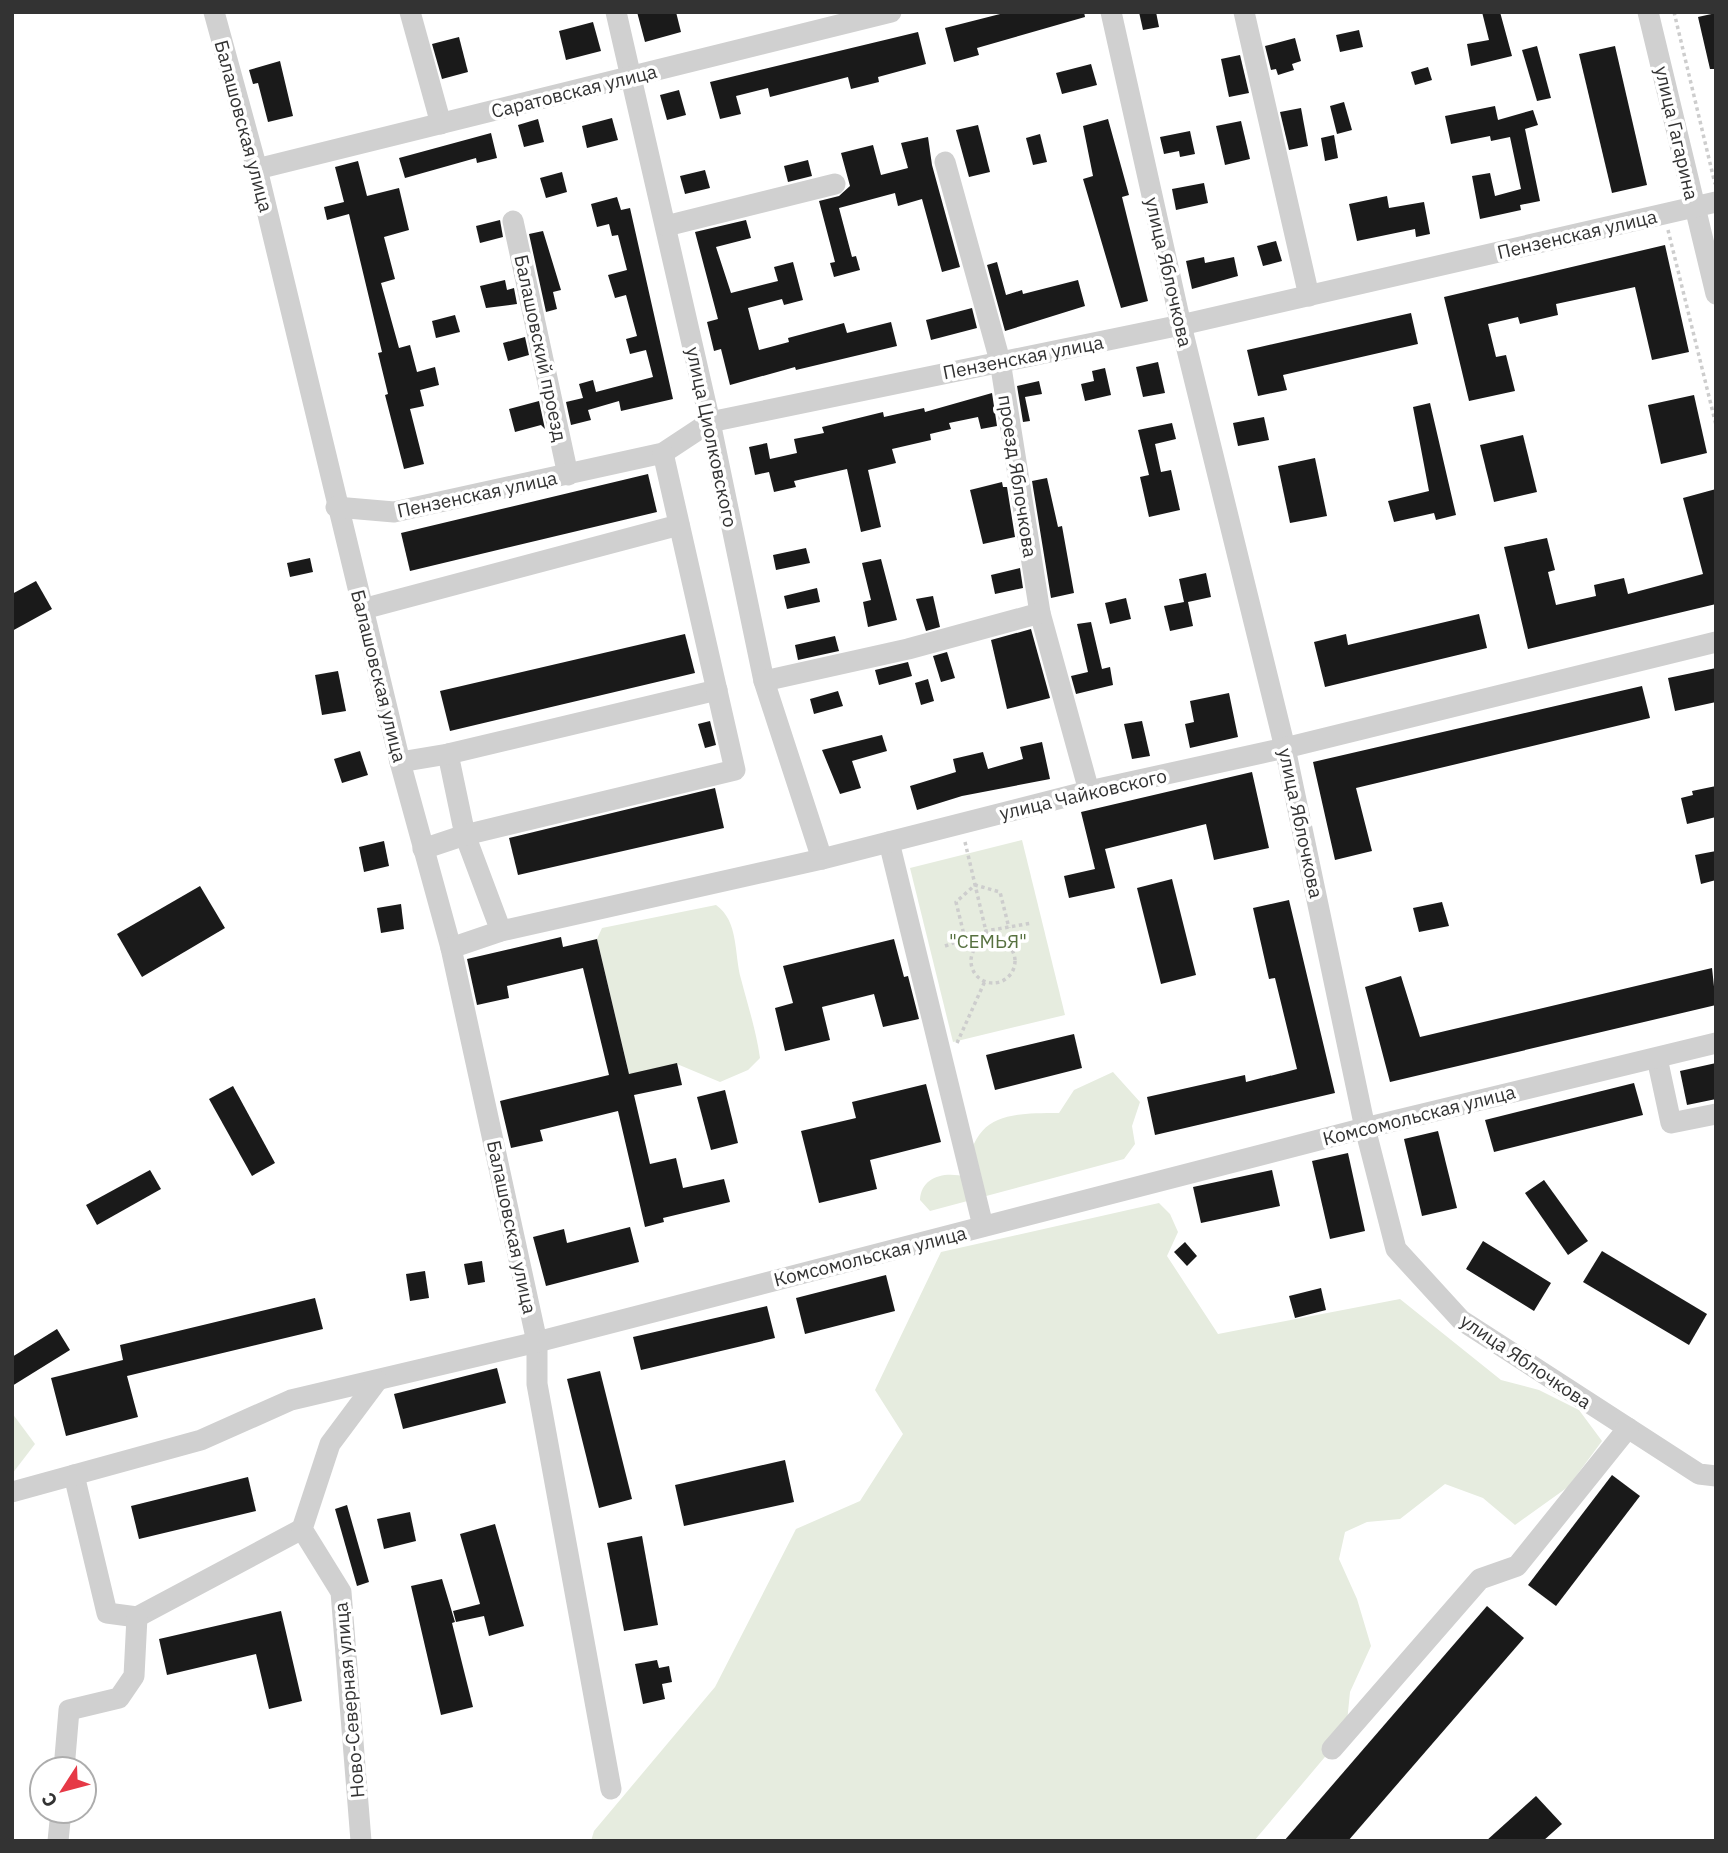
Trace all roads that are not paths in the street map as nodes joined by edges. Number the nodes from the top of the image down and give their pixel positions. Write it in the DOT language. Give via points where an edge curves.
graph roads {
  1 [pos="214,12"];
  2 [pos="410,12"];
  3 [pos="615,12"];
  4 [pos="891,12"];
  5 [pos="1111,12"];
  6 [pos="1244,12"];
  7 [pos="1648,12"];
  8 [pos="632,76"];
  9 [pos="441,124"];
  10 [pos="945,162"];
  11 [pos="257,169"];
  12 [pos="835,184"];
  13 [pos="1716,202"];
  14 [pos="1694,207"];
  15 [pos="513,221"];
  16 [pos="666,226"];
  17 [pos="1716,294"];
  18 [pos="1309,296"];
  19 [pos="1181,325"];
  20 [pos="1000,361"];
  21 [pos="710,422"];
  22 [pos="663,453"];
  23 [pos="568,475"];
  24 [pos="336,508"];
  25 [pos="679,525"];
  26 [pos="363,609"];
  27 [pos="1040,613"];
  28 [pos="1716,642"];
  29 [pos="764,681"];
  30 [pos="717,690"];
  31 [pos="1285,748"];
  32 [pos="448,754"];
  33 [pos="400,762"];
  34 [pos="1089,791"];
  35 [pos="465,835"];
  36 [pos="889,842"];
  37 [pos="423,849"];
  38 [pos="822,859"];
  39 [pos="501,931"];
  40 [pos="451,948"];
  41 [pos="1716,1043"];
  42 [pos="1657,1058"];
  43 [pos="1716,1114"];
  44 [pos="1365,1128"];
  45 [pos="983,1226"];
  46 [pos="537,1342"];
  47 [pos="377,1381"];
  48 [pos="1628,1428"];
  49 [pos="74,1475"];
  50 [pos="1716,1476"];
  51 [pos="21,1489"];
  52 [pos="302,1529"];
  53 [pos="137,1617"];
  54 [pos="1332,1749"];
  55 [pos="65,1755"];
  56 [pos="611,1788"];
  57 [pos="361,1841"];
  1 -- 11 [label="street, Балашовская улица"];
  2 -- 9 [label="street"];
  3 -- 8 [label="street, улица Циолковского"];
  4 -- 8 [label="street, Саратовская улица"];
  5 -- 19 [label="street, улица Яблочкова"];
  6 -- 18 [label="street"];
  7 -- 14 [label="street, улица Гагарина"];
  8 -- 9 [label="street, Саратовская улица"];
  8 -- 16 [label="street, улица Циолковского"];
  9 -- 11 [label="street, Саратовская улица"];
  10 -- 20 [label="street, проезд Яблочкова"];
  11 -- 24 [label="street, Балашовская улица"];
  12 -- 16 [label="street"];
  13 -- 14 [label="street, Пензенская улица"];
  14 -- 17 [label="street, улица Гагарина"];
  14 -- 18 [label="street, Пензенская улица"];
  15 -- 23 [label="street, Балашовский проезд"];
  16 -- 21 [label="street, улица Циолковского"];
  18 -- 19 [label="street, Пензенская улица"];
  19 -- 20 [label="street, Пензенская улица"];
  19 -- 31 [label="street, улица Яблочкова"];
  20 -- 21 [label="street, Пензенская улица"];
  20 -- 27 [label="street, проезд Яблочкова"];
  21 -- 22 [label="street, Пензенская улица"];
  21 -- 29 [label="street, улица Циолковского"];
  22 -- 23 [label="street, Пензенская улица"];
  22 -- 25 [label="street"];
  23 -- 24 [label="street, Пензенская улица" via="394,512"];
  24 -- 26 [label="street, Балашовская улица"];
  25 -- 26 [label="street"];
  25 -- 30 [label="street"];
  26 -- 33 [label="street, Балашовская улица"];
  27 -- 29 [label="street"];
  27 -- 34 [label="street, проезд Яблочкова"];
  28 -- 31 [label="street, улица Чайковского"];
  29 -- 38 [label="street, улица Циолковского"];
  30 -- 32 [label="street"];
  30 -- 35 [label="street" via="735,770"];
  31 -- 34 [label="street, улица Чайковского"];
  31 -- 44 [label="street, улица Яблочкова"];
  32 -- 33 [label="street"];
  32 -- 35 [label="street"];
  33 -- 37 [label="street, Балашовская улица"];
  34 -- 36 [label="street, улица Чайковского"];
  35 -- 37 [label="street"];
  35 -- 39 [label="street"];
  36 -- 38 [label="street, улица Чайковского"];
  36 -- 45 [label="street"];
  37 -- 40 [label="street, Балашовская улица"];
  38 -- 39 [label="street, улица Чайковского"];
  39 -- 40 [label="street, улица Чайковского"];
  40 -- 46 [label="street, Балашовская улица"];
  41 -- 42 [label="street, Комсомольская улица"];
  42 -- 43 [label="street" via="1671,1123"];
  42 -- 44 [label="street, Комсомольская улица"];
  44 -- 45 [label="street, Комсомольская улица"];
  44 -- 48 [label="street, улица Яблочкова" via="1396,1249 1461,1320"];
  45 -- 46 [label="street, Комсомольская улица"];
  46 -- 47 [label="street, Комсомольская улица"];
  46 -- 56 [label="street, Балашовская улица" via="537,1384"];
  47 -- 49 [label="street, Комсомольская улица" via="291,1400 201,1440"];
  47 -- 52 [label="street" via="330,1444"];
  48 -- 50 [label="street, улица Яблочкова" via="1699,1474"];
  48 -- 54 [label="street" via="1517,1566 1480,1579"];
  49 -- 51 [label="street, Комсомольская улица"];
  49 -- 53 [label="street" via="107,1613"];
  52 -- 53 [label="street"];
  52 -- 57 [label="street, Ново-Северная улица" via="341,1592"];
  53 -- 55 [label="street" via="134,1676 119,1698 69,1710"];
}
